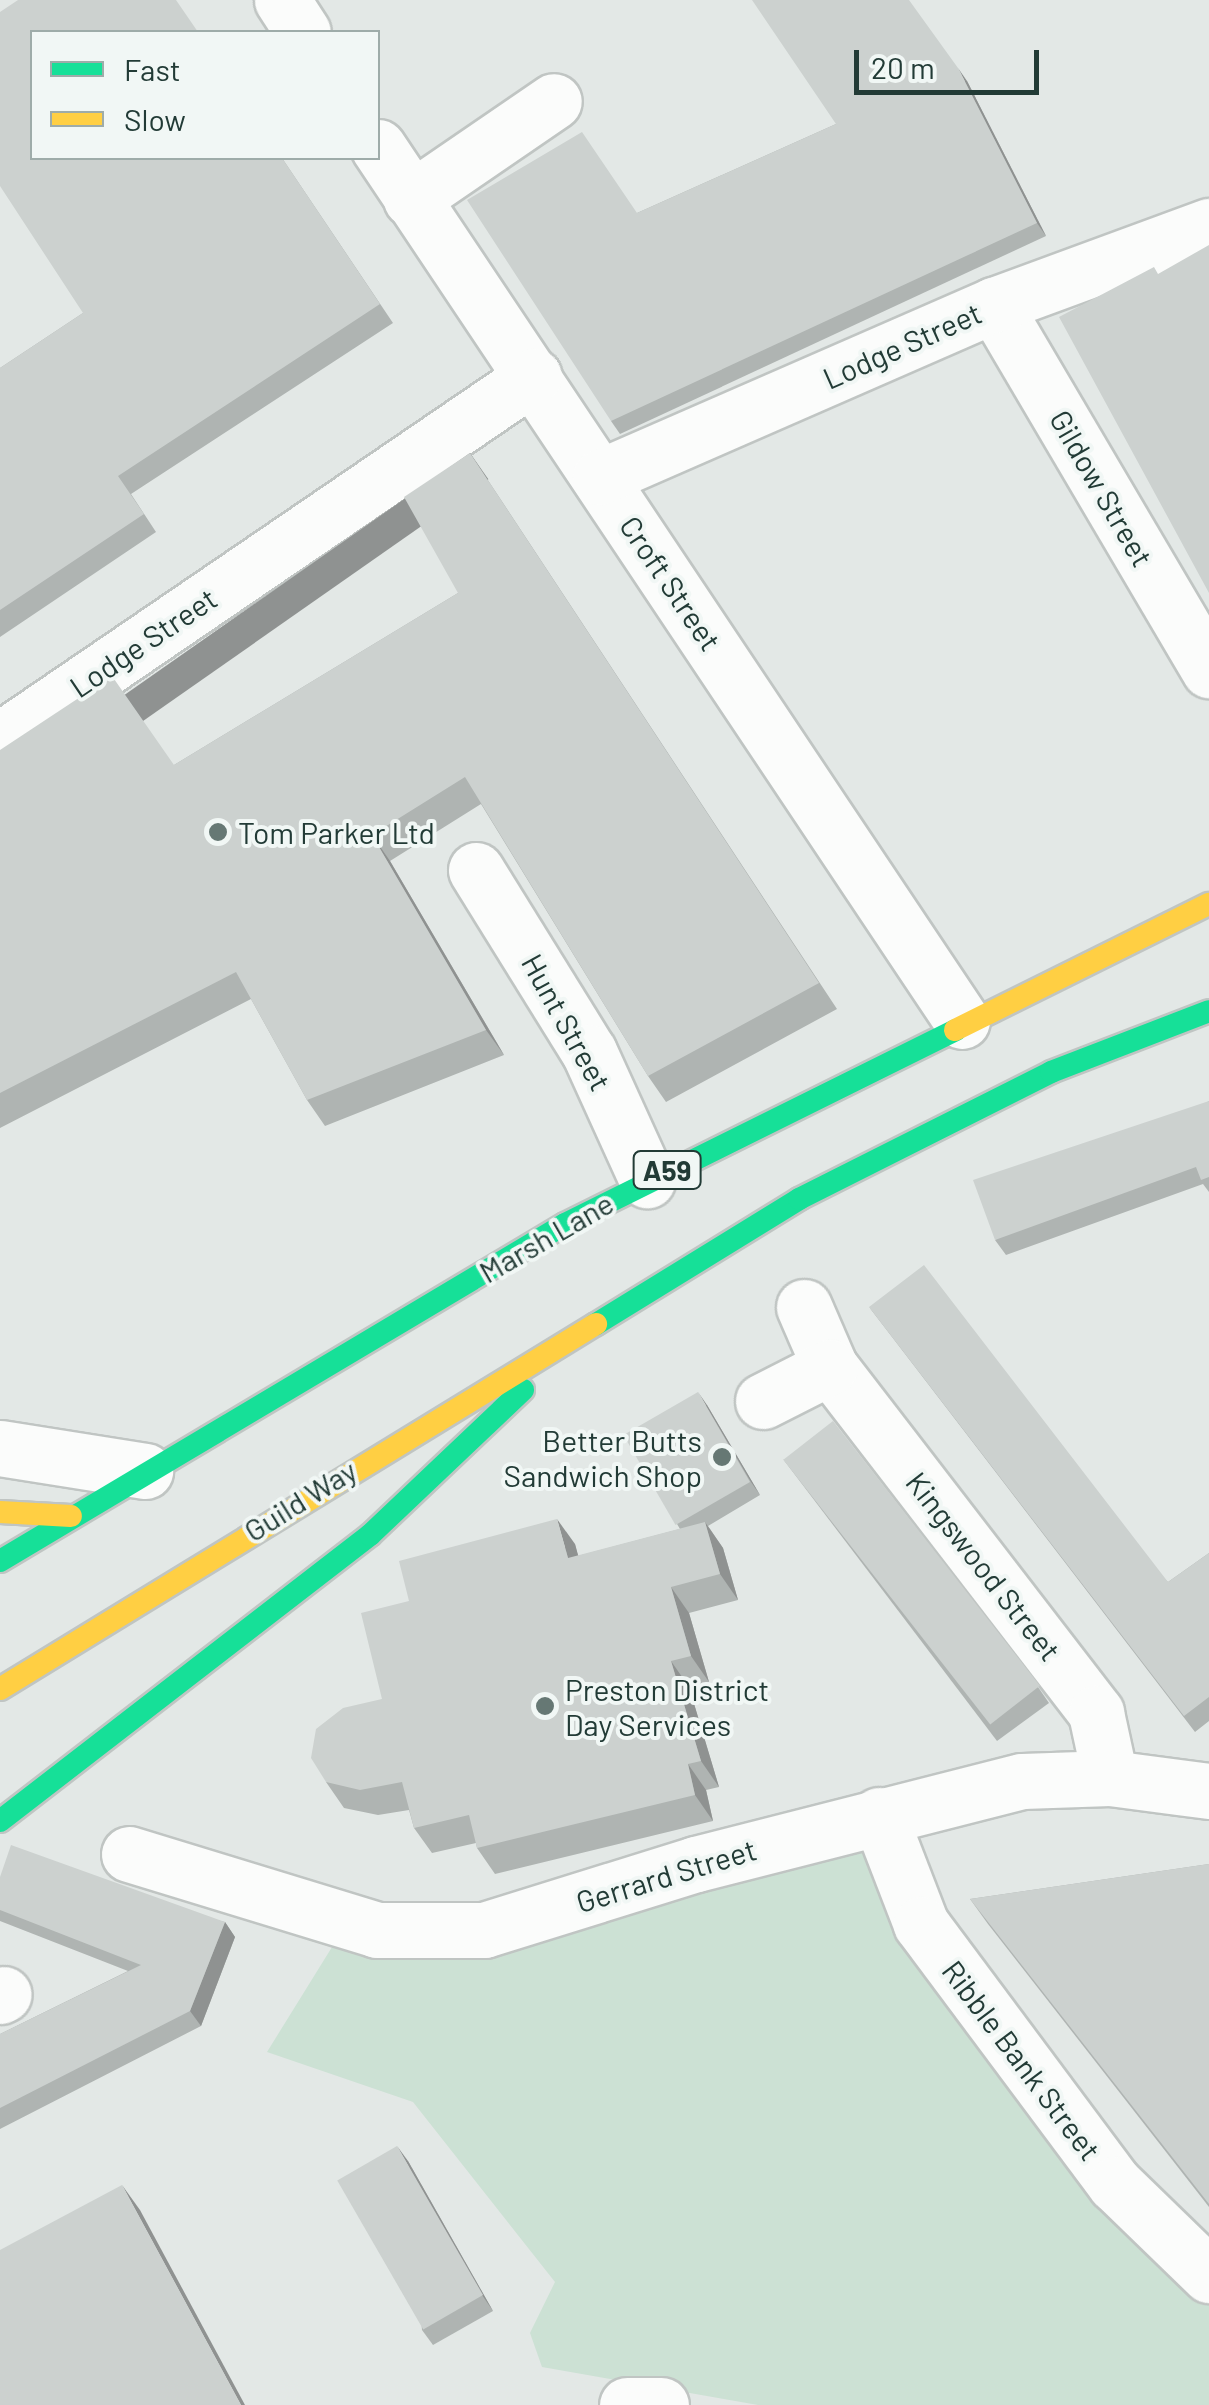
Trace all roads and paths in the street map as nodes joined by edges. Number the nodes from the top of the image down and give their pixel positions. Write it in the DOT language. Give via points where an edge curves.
graph roads {
  1 [pos="282,0"];
  2 [pos="303,30"];
  3 [pos="554,102"];
  4 [pos="380,150"];
  5 [pos="411,199"];
  6 [pos="1209,226"];
  7 [pos="994,305"];
  8 [pos="534,376"];
  9 [pos="600,477"];
  10 [pos="1209,670"];
  11 [pos="0,740"];
  12 [pos="476,870"];
  13 [pos="1209,904"];
  14 [pos="1209,1011"];
  15 [pos="962,1021"];
  16 [pos="647,1180"];
  17 [pos="804,1307"];
  18 [pos="602,1316"];
  19 [pos="830,1366"];
  20 [pos="764,1400"];
  21 [pos="0,1448"];
  22 [pos="145,1471"];
  23 [pos="0,1512"];
  24 [pos="72,1516"];
  25 [pos="0,1560"];
  26 [pos="0,1689"];
  27 [pos="1110,1778"];
  28 [pos="1209,1791"];
  29 [pos="879,1815"];
  30 [pos="0,1821"];
  31 [pos="129,1854"];
  32 [pos="1209,2275"];
  33 [pos="627,2405"];
  34 [pos="662,2405"];
  1 -- 2 [label="street"];
  3 -- 5 [label="street"];
  4 -- 5 [label="street, Croft Street"];
  5 -- 8 [label="street, Croft Street"];
  6 -- 7 [label="street, Lodge Street"];
  7 -- 9 [label="street, Lodge Street"];
  7 -- 10 [label="street, Gildow Street"];
  8 -- 9 [label="street, Croft Street"];
  8 -- 11 [label="street, Lodge Street"];
  9 -- 15 [label="street, Croft Street"];
  12 -- 16 [label="street, Hunt Street" via="589,1052"];
  13 -- 15 [label="main road, Marsh Lane / A59"];
  14 -- 18 [label="main road" via="915,1136"];
  15 -- 16 [label="main road, Marsh Lane / A59"];
  16 -- 22 [label="main road, Marsh Lane / A59"];
  17 -- 19 [label="street, Kingswood Street"];
  18 -- 26 [label="main road, Guild Way"];
  18 -- 30 [label="main road" via="370,1535"];
  19 -- 20 [label="street"];
  19 -- 27 [label="street, Kingswood Street" via="1096,1713"];
  21 -- 22 [label="street"];
  22 -- 24 [label="main road, Marsh Lane / A59"];
  23 -- 24 [label="main road"];
  24 -- 25 [label="main road, A59"];
  27 -- 28 [label="street, Gerrard Street"];
  27 -- 29 [label="street, Gerrard Street" via="1022,1781"];
  29 -- 31 [label="street, Gerrard Street" via="484,1930 378,1930"];
  29 -- 32 [label="street, Ribble Bank Street" via="921,1924 1114,2184"];
  33 -- 34 [label="street"];
}
